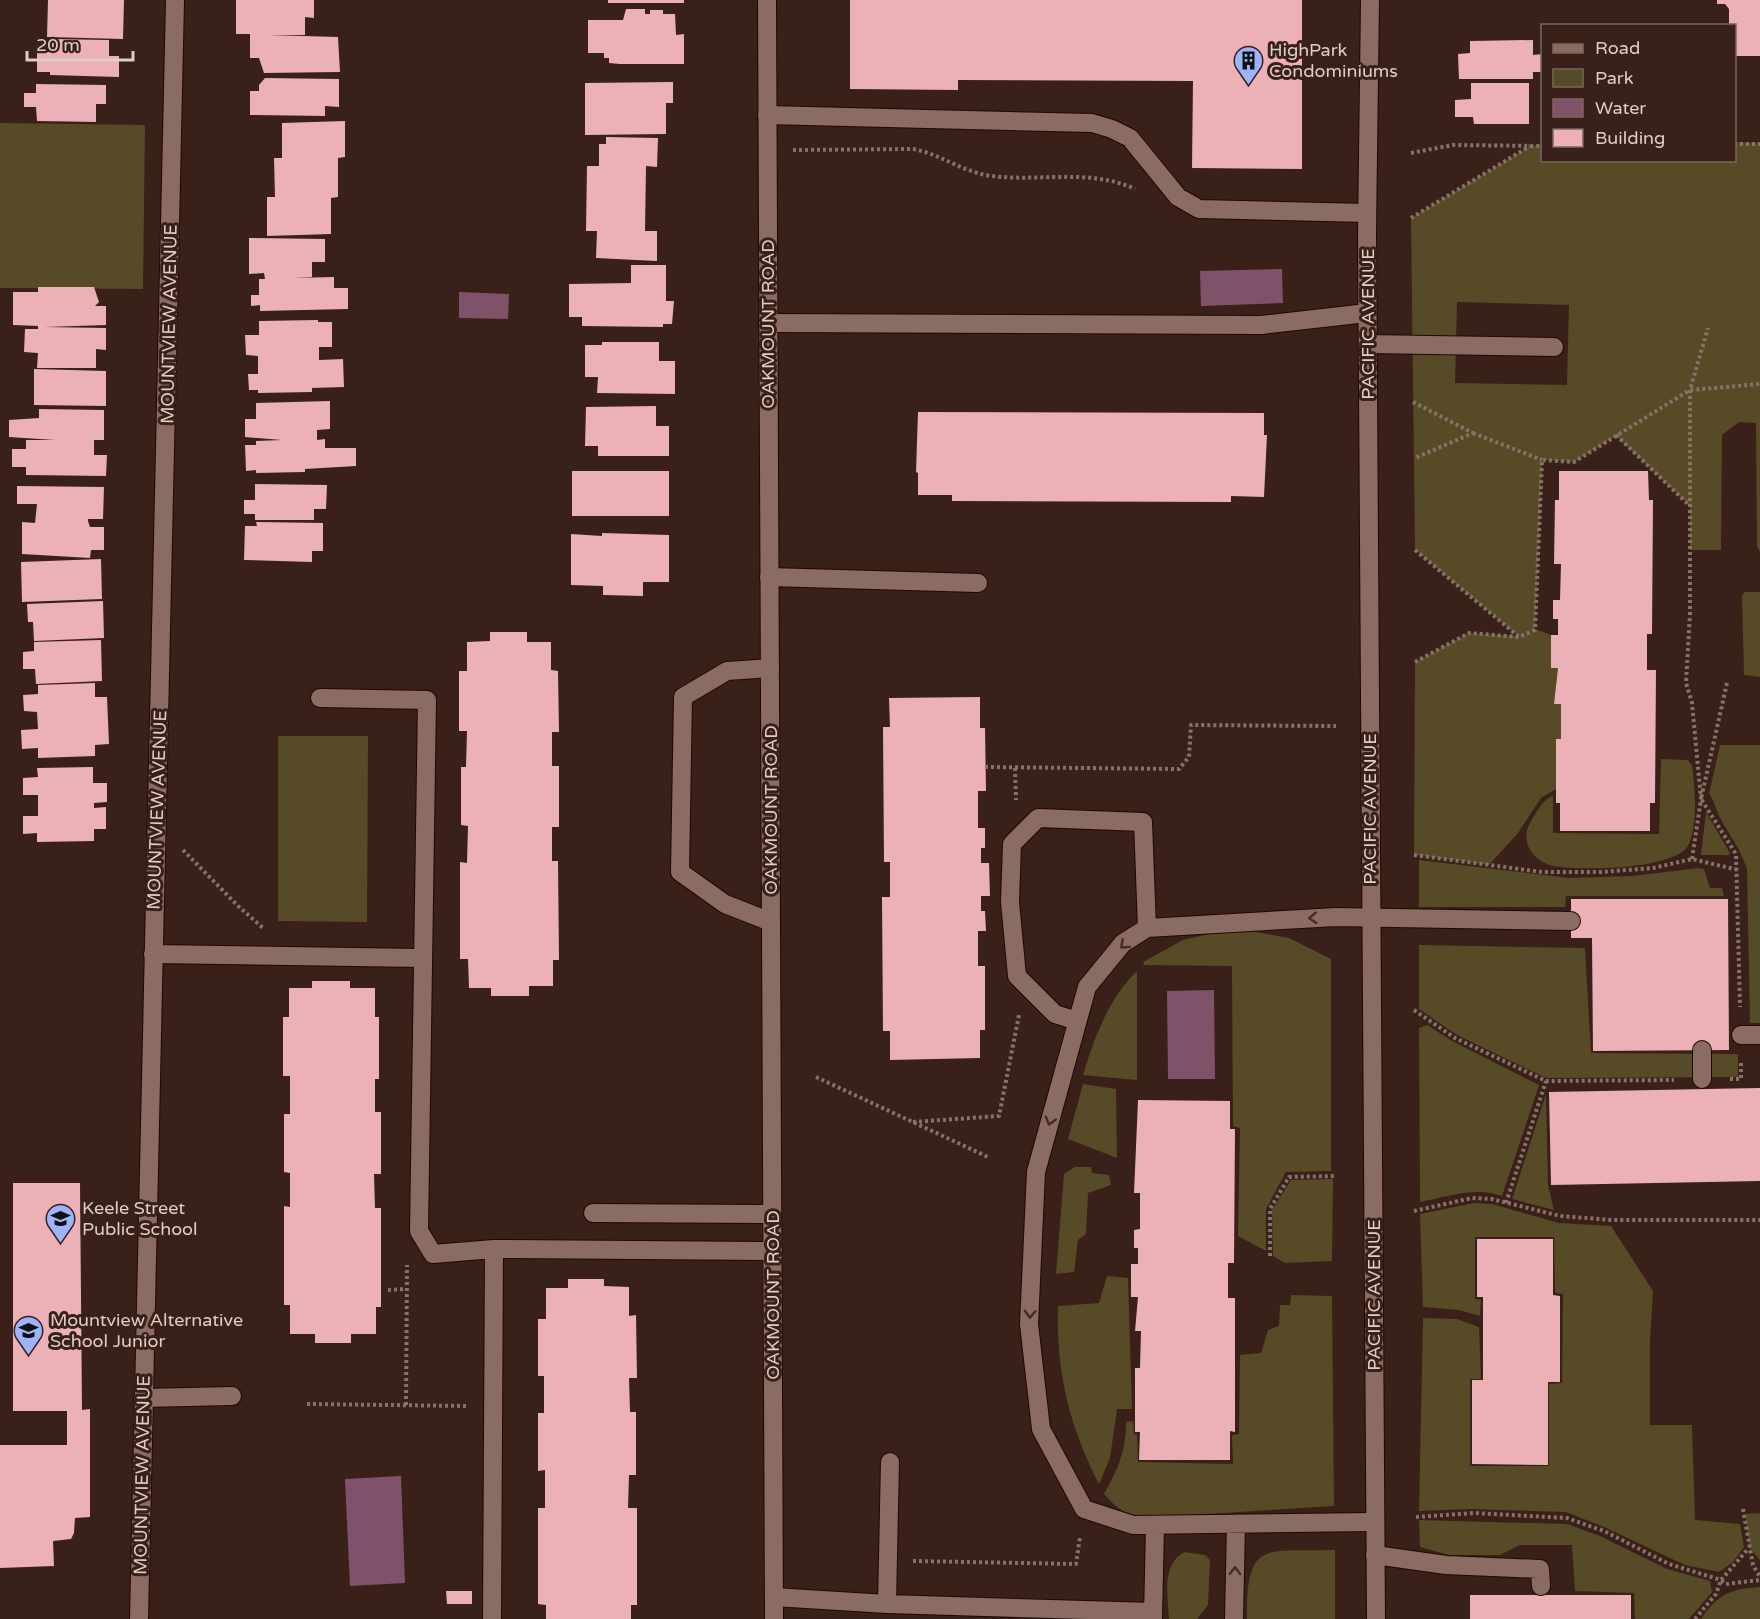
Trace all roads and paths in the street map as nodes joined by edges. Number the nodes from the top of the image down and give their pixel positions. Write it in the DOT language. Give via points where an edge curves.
graph roads {
  1 [pos="176,0"];
  2 [pos="767,0"];
  3 [pos="1370,0"];
  4 [pos="767,115"];
  5 [pos="1736,144"];
  6 [pos="1760,144"];
  7 [pos="1530,146"];
  8 [pos="1541,146"];
  9 [pos="768,151"];
  10 [pos="1411,153"];
  11 [pos="1137,190"];
  12 [pos="1367,213"];
  13 [pos="1411,218"];
  14 [pos="1367,313"];
  15 [pos="768,323"];
  16 [pos="1708,328"];
  17 [pos="1368,344"];
  18 [pos="1554,347"];
  19 [pos="1760,384"];
  20 [pos="1690,390"];
  21 [pos="1413,402"];
  22 [pos="1473,433"];
  23 [pos="1616,435"];
  24 [pos="1415,458"];
  25 [pos="1542,460"];
  26 [pos="1690,506"];
  27 [pos="1415,550"];
  28 [pos="770,577"];
  29 [pos="978,583"];
  30 [pos="1519,637"];
  31 [pos="1415,662"];
  32 [pos="770,668"];
  33 [pos="1727,683"];
  34 [pos="320,698"];
  35 [pos="1336,726"];
  36 [pos="985,767"];
  37 [pos="1701,798"];
  38 [pos="183,850"];
  39 [pos="1414,855"];
  40 [pos="1692,859"];
  41 [pos="1738,870"];
  42 [pos="1371,918"];
  43 [pos="1571,921"];
  44 [pos="771,922"];
  45 [pos="1147,928"];
  46 [pos="153,954"];
  47 [pos="296,956"];
  48 [pos="421,958"];
  49 [pos="1414,1010"];
  50 [pos="1077,1021"];
  51 [pos="1741,1035"];
  52 [pos="1760,1035"];
  53 [pos="1702,1050"];
  54 [pos="816,1077"];
  55 [pos="1702,1079"];
  56 [pos="1546,1081"];
  57 [pos="999,1116"];
  58 [pos="913,1122"];
  59 [pos="988,1157"];
  60 [pos="1335,1176"];
  61 [pos="1506,1203"];
  62 [pos="1414,1211"];
  63 [pos="593,1213"];
  64 [pos="772,1214"];
  65 [pos="1760,1220"];
  66 [pos="494,1250"];
  67 [pos="773,1251"];
  68 [pos="433,1254"];
  69 [pos="1270,1256"];
  70 [pos="406,1289"];
  71 [pos="388,1290"];
  72 [pos="232,1396"];
  73 [pos="143,1398"];
  74 [pos="307,1404"];
  75 [pos="406,1405"];
  76 [pos="493,1406"];
  77 [pos="890,1462"];
  78 [pos="1084,1509"];
  79 [pos="1743,1509"];
  80 [pos="1416,1517"];
  81 [pos="1375,1522"];
  82 [pos="1236,1524"];
  83 [pos="1155,1525"];
  84 [pos="1749,1548"];
  85 [pos="1375,1555"];
  86 [pos="888,1560"];
  87 [pos="1760,1578"];
  88 [pos="1721,1580"];
  89 [pos="1541,1586"];
  90 [pos="774,1597"];
  91 [pos="878,1609"];
  92 [pos="1154,1615"];
  93 [pos="139,1619"];
  94 [pos="492,1619"];
  95 [pos="774,1619"];
  96 [pos="1234,1619"];
  97 [pos="1376,1619"];
  98 [pos="1695,1619"];
  1 -- 46 [label="street, MOUNTVIEW AVENUE"];
  2 -- 4 [label="street, OAKMOUNT ROAD"];
  3 -- 12 [label="street, PACIFIC AVENUE"];
  4 -- 9 [label="street, OAKMOUNT ROAD"];
  4 -- 12 [label="street" via="1092,123 1130,138 1178,197 1200,209"];
  5 -- 6 [label="path"];
  7 -- 8 [label="path"];
  7 -- 10 [label="path" via="1454,145"];
  7 -- 13 [label="path"];
  9 -- 11 [label="path" via="913,149 993,176 1085,177 1115,180"];
  9 -- 15 [label="street, OAKMOUNT ROAD"];
  12 -- 14 [label="street, PACIFIC AVENUE"];
  14 -- 15 [label="street" via="1261,325"];
  14 -- 17 [label="street, PACIFIC AVENUE"];
  15 -- 28 [label="street, OAKMOUNT ROAD"];
  16 -- 20 [label="path"];
  17 -- 18 [label="street"];
  17 -- 42 [label="street, PACIFIC AVENUE"];
  19 -- 20 [label="path"];
  20 -- 23 [label="path"];
  20 -- 26 [label="path"];
  21 -- 22 [label="path"];
  22 -- 24 [label="path"];
  22 -- 25 [label="path"];
  23 -- 25 [label="path" via="1574,462"];
  23 -- 26 [label="path"];
  25 -- 30 [label="path" via="1535,630"];
  26 -- 37 [label="path" via="1686,682 1692,703"];
  27 -- 30 [label="path"];
  28 -- 29 [label="street"];
  28 -- 32 [label="street, OAKMOUNT ROAD"];
  30 -- 31 [label="path" via="1469,633"];
  32 -- 44 [label="street, OAKMOUNT ROAD"];
  32 -- 44 [label="street" via="728,671 683,697 680,872 725,904"];
  33 -- 37 [label="path"];
  34 -- 48 [label="street" via="427,700"];
  35 -- 36 [label="path" via="1191,725 1189,757 1179,769"];
  37 -- 40 [label="path"];
  37 -- 41 [label="path" via="1737,854"];
  38 -- 47 [label="path" via="238,906"];
  39 -- 40 [label="path" via="1542,872 1653,868"];
  40 -- 41 [label="path"];
  41 -- 51 [label="path"];
  42 -- 43 [label="street"];
  42 -- 45 [label="street, one-way"];
  42 -- 81 [label="street, PACIFIC AVENUE"];
  44 -- 64 [label="street, OAKMOUNT ROAD"];
  45 -- 50 [label="street, one-way" via="1123,943 1088,987"];
  45 -- 50 [label="street" via="1143,822 1038,818 1012,844 1010,902 1017,976 1054,1014"];
  46 -- 47 [label="street"];
  46 -- 73 [label="street, MOUNTVIEW AVENUE"];
  47 -- 48 [label="street"];
  48 -- 68 [label="street" via="419,1231"];
  49 -- 56 [label="path" via="1455,1038"];
  50 -- 78 [label="street, one-way" via="1036,1172 1029,1324 1041,1429"];
  51 -- 52 [label="street"];
  51 -- 55 [label="path" via="1741,1079"];
  53 -- 55 [label="street"];
  54 -- 58 [label="path"];
  55 -- 56 [label="path"];
  56 -- 61 [label="path"];
  57 -- 58 [label="path"];
  58 -- 59 [label="path"];
  60 -- 69 [label="path" via="1289,1177 1270,1209"];
  61 -- 62 [label="path" via="1472,1198"];
  61 -- 65 [label="path" via="1560,1216 1612,1220"];
  63 -- 64 [label="street"];
  64 -- 67 [label="street, OAKMOUNT ROAD"];
  66 -- 67 [label="street"];
  66 -- 68 [label="street"];
  66 -- 76 [label="street"];
  67 -- 90 [label="street, OAKMOUNT ROAD"];
  68 -- 70 [label="path" via="406,1265"];
  70 -- 71 [label="path"];
  70 -- 75 [label="path"];
  72 -- 73 [label="street"];
  73 -- 93 [label="street, MOUNTVIEW AVENUE"];
  74 -- 75 [label="path"];
  75 -- 76 [label="path"];
  76 -- 94 [label="street"];
  77 -- 86 [label="street"];
  78 -- 83 [label="street" via="1133,1525"];
  78 -- 86 [label="path" via="1076,1564"];
  79 -- 84 [label="path"];
  80 -- 88 [label="path" via="1474,1514 1567,1518 1604,1531 1669,1564"];
  81 -- 82 [label="street"];
  81 -- 85 [label="street, PACIFIC AVENUE"];
  82 -- 83 [label="street"];
  96 -- 82 [label="street, one-way"];
  83 -- 92 [label="street"];
  84 -- 87 [label="path"];
  84 -- 88 [label="path"];
  85 -- 89 [label="street" via="1446,1565 1540,1569"];
  85 -- 97 [label="street, PACIFIC AVENUE"];
  86 -- 91 [label="street"];
  87 -- 88 [label="path" via="1726,1584"];
  88 -- 98 [label="path" via="1716,1594"];
  90 -- 91 [label="street"];
  90 -- 95 [label="street, OAKMOUNT ROAD"];
  91 -- 92 [label="street"];
}
